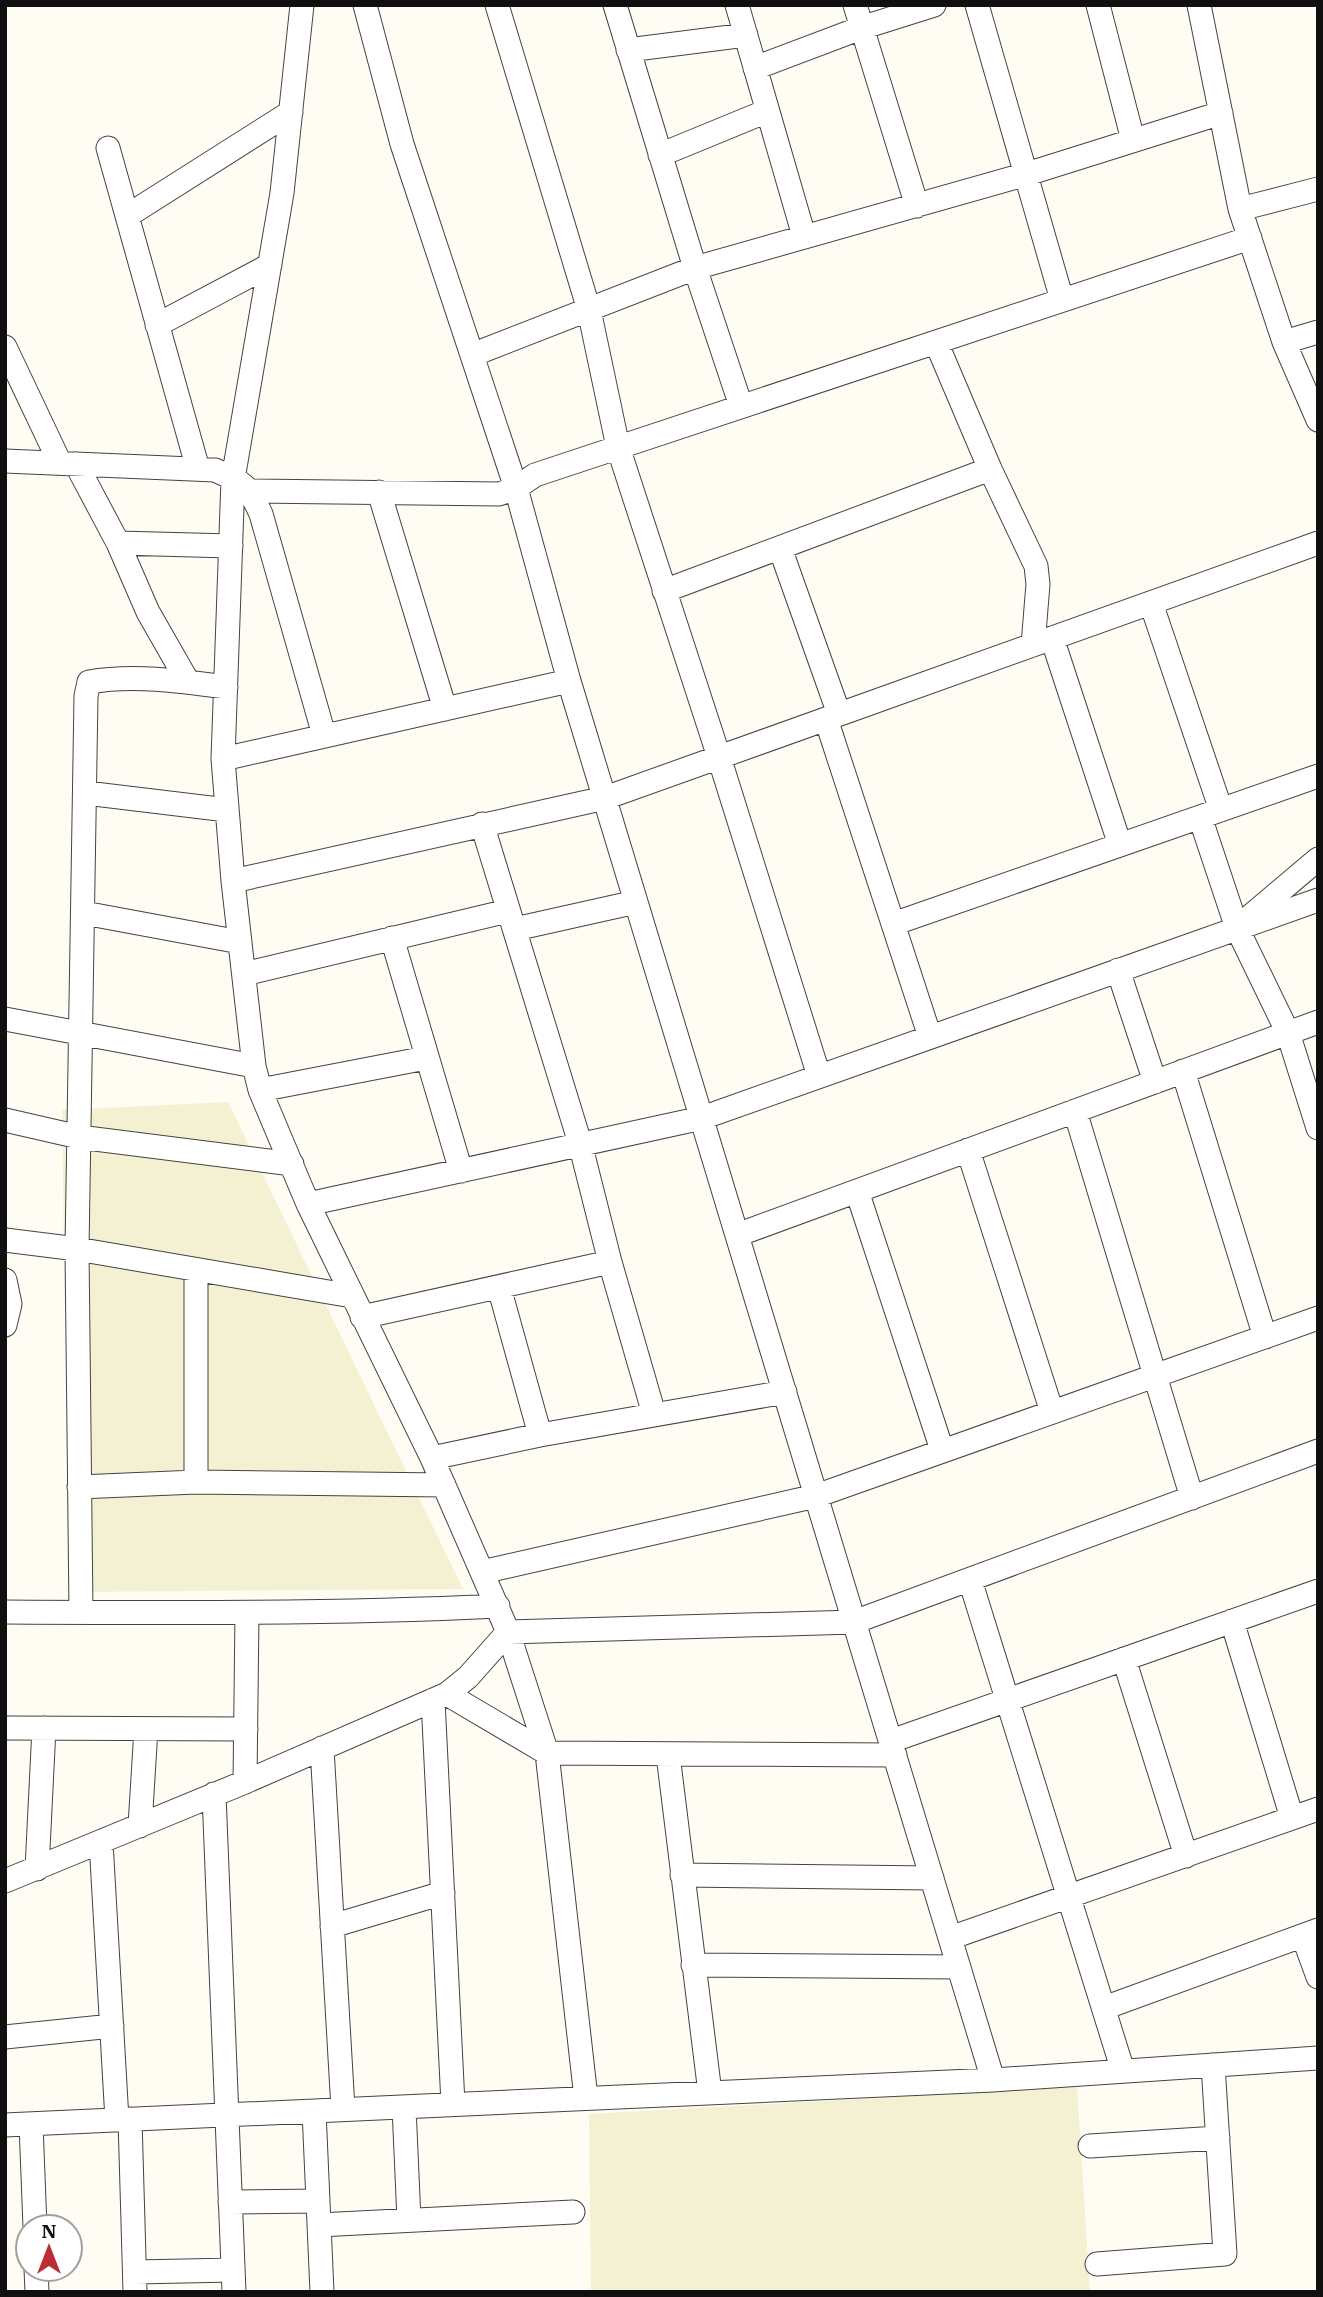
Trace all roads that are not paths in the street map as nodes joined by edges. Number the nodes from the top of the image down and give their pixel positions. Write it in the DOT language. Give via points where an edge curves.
graph roads {
  1 [pos="302,5"];
  2 [pos="365,5"];
  3 [pos="497,5"];
  4 [pos="615,5"];
  5 [pos="737,5"];
  6 [pos="855,5"];
  7 [pos="934,5"];
  8 [pos="977,5"];
  9 [pos="1098,5"];
  10 [pos="1199,5"];
  11 [pos="861,28"];
  12 [pos="746,35"];
  13 [pos="628,50"];
  14 [pos="755,68"];
  15 [pos="767,111"];
  16 [pos="291,112"];
  17 [pos="1221,113"];
  18 [pos="1133,141"];
  19 [pos="108,148"];
  20 [pos="660,155"];
  21 [pos="1027,174"];
  22 [pos="1318,189"];
  23 [pos="917,206"];
  24 [pos="1240,209"];
  25 [pos="127,216"];
  26 [pos="804,236"];
  27 [pos="1250,238"];
  28 [pos="270,265"];
  29 [pos="695,268"];
  30 [pos="1062,300"];
  31 [pos="589,310"];
  32 [pos="157,325"];
  33 [pos="1318,332"];
  34 [pos="936,342"];
  35 [pos="1284,342"];
  36 [pos="5,347"];
  37 [pos="472,355"];
  38 [pos="741,406"];
  39 [pos="1318,420"];
  40 [pos="618,447"];
  41 [pos="5,461"];
  42 [pos="68,464"];
  43 [pos="198,469"];
  44 [pos="990,469"];
  45 [pos="242,485"];
  46 [pos="516,488"];
  47 [pos="379,492"];
  48 [pos="118,543"];
  49 [pos="1318,543"];
  50 [pos="231,547"];
  51 [pos="780,548"];
  52 [pos="664,591"];
  53 [pos="1151,603"];
  54 [pos="1043,641"];
  55 [pos="569,681"];
  56 [pos="188,682"];
  57 [pos="226,687"];
  58 [pos="445,709"];
  59 [pos="833,717"];
  60 [pos="324,735"];
  61 [pos="719,757"];
  62 [pos="223,759"];
  63 [pos="1318,776"];
  64 [pos="86,793"];
  65 [pos="605,798"];
  66 [pos="227,810"];
  67 [pos="1210,813"];
  68 [pos="482,824"];
  69 [pos="1120,845"];
  70 [pos="1318,859"];
  71 [pos="233,881"];
  72 [pos="1318,900"];
  73 [pos="636,902"];
  74 [pos="84,913"];
  75 [pos="512,920"];
  76 [pos="893,924"];
  77 [pos="1237,928"];
  78 [pos="392,938"];
  79 [pos="240,942"];
  80 [pos="1118,970"];
  81 [pos="244,974"];
  82 [pos="5,1019"];
  83 [pos="1318,1022"];
  84 [pos="81,1032"];
  85 [pos="1288,1033"];
  86 [pos="930,1037"];
  87 [pos="426,1058"];
  88 [pos="254,1066"];
  89 [pos="1184,1071"];
  90 [pos="819,1076"];
  91 [pos="1155,1082"];
  92 [pos="260,1090"];
  93 [pos="1075,1111"];
  94 [pos="702,1118"];
  95 [pos="5,1120"];
  96 [pos="1318,1128"];
  97 [pos="79,1137"];
  98 [pos="580,1143"];
  99 [pos="968,1150"];
  100 [pos="292,1164"];
  101 [pos="461,1171"];
  102 [pos="858,1191"];
  103 [pos="308,1204"];
  104 [pos="737,1235"];
  105 [pos="5,1240"];
  106 [pos="77,1249"];
  107 [pos="610,1262"];
  108 [pos="196,1269"];
  109 [pos="5,1280"];
  110 [pos="499,1287"];
  111 [pos="357,1306"];
  112 [pos="1318,1318"];
  113 [pos="5,1325"];
  114 [pos="1265,1337"];
  115 [pos="1156,1377"];
  116 [pos="785,1392"];
  117 [pos="1052,1412"];
  118 [pos="654,1414"];
  119 [pos="540,1435"];
  120 [pos="942,1450"];
  121 [pos="1316,1457"];
  122 [pos="432,1458"];
  123 [pos="196,1482"];
  124 [pos="444,1485"];
  125 [pos="79,1487"];
  126 [pos="816,1496"];
  127 [pos="1192,1498"];
  128 [pos="482,1572"];
  129 [pos="970,1580"];
  130 [pos="1318,1591"];
  131 [pos="498,1606"];
  132 [pos="5,1612"];
  133 [pos="81,1612"];
  134 [pos="247,1613"];
  135 [pos="1232,1621"];
  136 [pos="855,1622"];
  137 [pos="508,1632"];
  138 [pos="1124,1660"];
  139 [pos="440,1697"];
  140 [pos="1007,1700"];
  141 [pos="5,1728"];
  142 [pos="44,1728"];
  143 [pos="146,1729"];
  144 [pos="246,1729"];
  145 [pos="321,1748"];
  146 [pos="893,1748"];
  147 [pos="547,1753"];
  148 [pos="668,1755"];
  149 [pos="245,1782"];
  150 [pos="214,1794"];
  151 [pos="1318,1809"];
  152 [pos="1292,1818"];
  153 [pos="140,1826"];
  154 [pos="101,1842"];
  155 [pos="1186,1856"];
  156 [pos="37,1870"];
  157 [pos="682,1875"];
  158 [pos="932,1878"];
  159 [pos="5,1881"];
  160 [pos="443,1893"];
  161 [pos="1069,1897"];
  162 [pos="332,1926"];
  163 [pos="1310,1933"];
  164 [pos="950,1938"];
  165 [pos="693,1965"];
  166 [pos="959,1967"];
  167 [pos="1318,1977"];
  168 [pos="1104,2008"];
  169 [pos="112,2026"];
  170 [pos="5,2037"];
  171 [pos="1318,2058"];
  172 [pos="1213,2065"];
  173 [pos="1123,2071"];
  174 [pos="993,2080"];
  175 [pos="710,2093"];
  176 [pos="586,2098"];
  177 [pos="453,2104"];
  178 [pos="404,2107"];
  179 [pos="343,2109"];
  180 [pos="314,2111"];
  181 [pos="228,2115"];
  182 [pos="124,2119"];
  183 [pos="31,2124"];
  184 [pos="5,2125"];
  185 [pos="1218,2138"];
  186 [pos="1090,2146"];
  187 [pos="318,2201"];
  188 [pos="230,2202"];
  189 [pos="573,2212"];
  190 [pos="34,2213"];
  191 [pos="409,2220"];
  192 [pos="319,2225"];
  193 [pos="1097,2264"];
  194 [pos="234,2281"];
  195 [pos="135,2282"];
  196 [pos="322,2292"];
  1 -- 16 [label="street"];
  2 -- 37 [label="street" via="402,144"];
  3 -- 31 [label="street"];
  4 -- 13 [label="street"];
  5 -- 12 [label="street"];
  6 -- 11 [label="street"];
  7 -- 11 [label="street"];
  8 -- 21 [label="street"];
  9 -- 18 [label="street"];
  10 -- 17 [label="street"];
  11 -- 14 [label="street"];
  11 -- 23 [label="street"];
  12 -- 13 [label="street"];
  12 -- 14 [label="street"];
  13 -- 20 [label="street"];
  14 -- 15 [label="street"];
  15 -- 20 [label="street"];
  15 -- 26 [label="street"];
  16 -- 25 [label="street"];
  16 -- 28 [label="street"];
  17 -- 18 [label="street"];
  17 -- 24 [label="street"];
  18 -- 21 [label="street"];
  19 -- 25 [label="street"];
  20 -- 29 [label="street"];
  21 -- 23 [label="street"];
  21 -- 30 [label="street"];
  22 -- 24 [label="street"];
  23 -- 26 [label="street"];
  24 -- 27 [label="street"];
  25 -- 32 [label="street"];
  26 -- 29 [label="street"];
  27 -- 30 [label="street"];
  27 -- 35 [label="street"];
  28 -- 32 [label="street"];
  28 -- 45 [label="street"];
  29 -- 31 [label="street"];
  29 -- 38 [label="street"];
  30 -- 34 [label="street"];
  31 -- 37 [label="street"];
  31 -- 40 [label="street"];
  32 -- 43 [label="street"];
  33 -- 35 [label="street"];
  34 -- 38 [label="street"];
  34 -- 44 [label="street"];
  35 -- 39 [label="street"];
  36 -- 42 [label="street"];
  37 -- 46 [label="street"];
  38 -- 40 [label="street"];
  40 -- 46 [label="street" via="535,475"];
  40 -- 52 [label="street"];
  41 -- 42 [label="street"];
  42 -- 43 [label="street"];
  42 -- 48 [label="street"];
  43 -- 45 [label="street" via="215,470"];
  44 -- 51 [label="street"];
  44 -- 54 [label="street" via="1036,565"];
  45 -- 47 [label="street"];
  45 -- 50 [label="street"];
  45 -- 60 [label="street" via="261,514"];
  46 -- 47 [label="street" via="499,494"];
  46 -- 55 [label="street"];
  47 -- 58 [label="street"];
  48 -- 50 [label="street"];
  48 -- 56 [label="street" via="148,612"];
  49 -- 53 [label="street"];
  50 -- 57 [label="street"];
  51 -- 52 [label="street"];
  51 -- 59 [label="street"];
  52 -- 61 [label="street"];
  53 -- 54 [label="street"];
  53 -- 67 [label="street"];
  54 -- 59 [label="street"];
  54 -- 69 [label="street"];
  55 -- 58 [label="street"];
  55 -- 65 [label="street"];
  56 -- 57 [label="street"];
  56 -- 64 [label="street" via="108,678 89,682"];
  57 -- 62 [label="street"];
  58 -- 60 [label="street"];
  59 -- 61 [label="street"];
  59 -- 76 [label="street"];
  60 -- 62 [label="street"];
  61 -- 65 [label="street"];
  61 -- 90 [label="street"];
  62 -- 66 [label="street"];
  63 -- 67 [label="street"];
  64 -- 66 [label="street"];
  64 -- 74 [label="street"];
  65 -- 68 [label="street"];
  65 -- 73 [label="street"];
  66 -- 71 [label="street"];
  67 -- 69 [label="street"];
  67 -- 77 [label="street"];
  68 -- 71 [label="street"];
  68 -- 75 [label="street"];
  69 -- 76 [label="street"];
  70 -- 77 [label="street"];
  71 -- 79 [label="street"];
  72 -- 77 [label="street"];
  73 -- 75 [label="street"];
  73 -- 94 [label="street"];
  74 -- 79 [label="street"];
  74 -- 84 [label="street"];
  75 -- 78 [label="street"];
  75 -- 98 [label="street"];
  76 -- 86 [label="street"];
  77 -- 80 [label="street"];
  77 -- 85 [label="street"];
  78 -- 81 [label="street"];
  78 -- 87 [label="street"];
  79 -- 81 [label="street"];
  80 -- 86 [label="street"];
  80 -- 91 [label="street"];
  81 -- 88 [label="street"];
  82 -- 84 [label="street"];
  83 -- 85 [label="street"];
  84 -- 88 [label="street"];
  84 -- 97 [label="street"];
  85 -- 89 [label="street"];
  85 -- 96 [label="street"];
  86 -- 90 [label="street"];
  87 -- 92 [label="street"];
  87 -- 101 [label="street"];
  88 -- 92 [label="street"];
  89 -- 91 [label="street"];
  89 -- 114 [label="street"];
  90 -- 94 [label="street"];
  91 -- 93 [label="street"];
  92 -- 100 [label="street"];
  93 -- 99 [label="street"];
  93 -- 115 [label="street"];
  94 -- 98 [label="street"];
  94 -- 104 [label="street"];
  95 -- 97 [label="street"];
  97 -- 100 [label="street"];
  97 -- 106 [label="street"];
  98 -- 101 [label="street"];
  98 -- 107 [label="street"];
  99 -- 102 [label="street"];
  99 -- 117 [label="street"];
  100 -- 103 [label="street"];
  101 -- 103 [label="street"];
  102 -- 104 [label="street"];
  102 -- 120 [label="street"];
  103 -- 111 [label="street"];
  104 -- 116 [label="street"];
  105 -- 106 [label="street"];
  106 -- 108 [label="street"];
  106 -- 125 [label="street"];
  107 -- 110 [label="street"];
  107 -- 118 [label="street"];
  108 -- 111 [label="street"];
  108 -- 123 [label="street"];
  109 -- 113 [label="street" via="10,1304"];
  110 -- 111 [label="street"];
  110 -- 119 [label="street"];
  111 -- 122 [label="street"];
  112 -- 114 [label="street"];
  114 -- 115 [label="street"];
  115 -- 117 [label="street"];
  115 -- 127 [label="street"];
  116 -- 118 [label="street"];
  116 -- 126 [label="street"];
  117 -- 120 [label="street"];
  118 -- 119 [label="street"];
  119 -- 122 [label="street"];
  120 -- 126 [label="street"];
  121 -- 127 [label="street"];
  122 -- 124 [label="street"];
  123 -- 124 [label="street"];
  123 -- 125 [label="street"];
  124 -- 128 [label="street"];
  125 -- 133 [label="street"];
  126 -- 128 [label="street"];
  126 -- 136 [label="street"];
  127 -- 129 [label="street"];
  128 -- 131 [label="street"];
  129 -- 136 [label="street"];
  129 -- 140 [label="street"];
  130 -- 135 [label="street"];
  131 -- 134 [label="street"];
  131 -- 137 [label="street"];
  132 -- 133 [label="street"];
  133 -- 134 [label="street"];
  134 -- 144 [label="street"];
  135 -- 138 [label="street"];
  135 -- 152 [label="street"];
  136 -- 137 [label="street"];
  136 -- 146 [label="street"];
  137 -- 139 [label="street" via="468,1677"];
  137 -- 147 [label="street"];
  138 -- 140 [label="street"];
  138 -- 155 [label="street"];
  139 -- 145 [label="street"];
  139 -- 147 [label="street"];
  139 -- 160 [label="street"];
  140 -- 146 [label="street"];
  140 -- 161 [label="street"];
  141 -- 142 [label="street"];
  142 -- 143 [label="street"];
  142 -- 156 [label="street"];
  143 -- 144 [label="street"];
  143 -- 153 [label="street"];
  144 -- 149 [label="street"];
  145 -- 149 [label="street"];
  145 -- 162 [label="street"];
  146 -- 148 [label="street"];
  146 -- 158 [label="street"];
  147 -- 148 [label="street"];
  147 -- 176 [label="street"];
  148 -- 157 [label="street"];
  149 -- 150 [label="street"];
  150 -- 153 [label="street"];
  150 -- 181 [label="street"];
  151 -- 152 [label="street"];
  152 -- 155 [label="street"];
  153 -- 154 [label="street"];
  154 -- 156 [label="street"];
  154 -- 169 [label="street"];
  155 -- 161 [label="street"];
  156 -- 159 [label="street"];
  157 -- 158 [label="street"];
  157 -- 165 [label="street"];
  158 -- 164 [label="street"];
  160 -- 162 [label="street"];
  160 -- 177 [label="street"];
  161 -- 164 [label="street"];
  161 -- 168 [label="street"];
  162 -- 179 [label="street"];
  163 -- 167 [label="street"];
  163 -- 168 [label="street"];
  164 -- 166 [label="street"];
  165 -- 166 [label="street"];
  165 -- 175 [label="street"];
  166 -- 174 [label="street"];
  168 -- 173 [label="street"];
  169 -- 170 [label="street"];
  169 -- 182 [label="street"];
  171 -- 172 [label="street"];
  172 -- 173 [label="street"];
  172 -- 185 [label="street"];
  173 -- 174 [label="street"];
  174 -- 175 [label="street"];
  175 -- 176 [label="street"];
  176 -- 177 [label="street"];
  177 -- 178 [label="street"];
  178 -- 179 [label="street"];
  178 -- 191 [label="street"];
  179 -- 180 [label="street"];
  180 -- 181 [label="street"];
  180 -- 187 [label="street"];
  181 -- 182 [label="street"];
  181 -- 188 [label="street"];
  182 -- 183 [label="street"];
  182 -- 195 [label="street"];
  183 -- 184 [label="street"];
  183 -- 190 [label="street"];
  185 -- 186 [label="street"];
  185 -- 193 [label="street" via="1225,2254"];
  187 -- 188 [label="street"];
  187 -- 192 [label="street"];
  188 -- 194 [label="street"];
  189 -- 191 [label="street"];
  191 -- 192 [label="street"];
  192 -- 196 [label="street"];
  194 -- 195 [label="street"];
}
